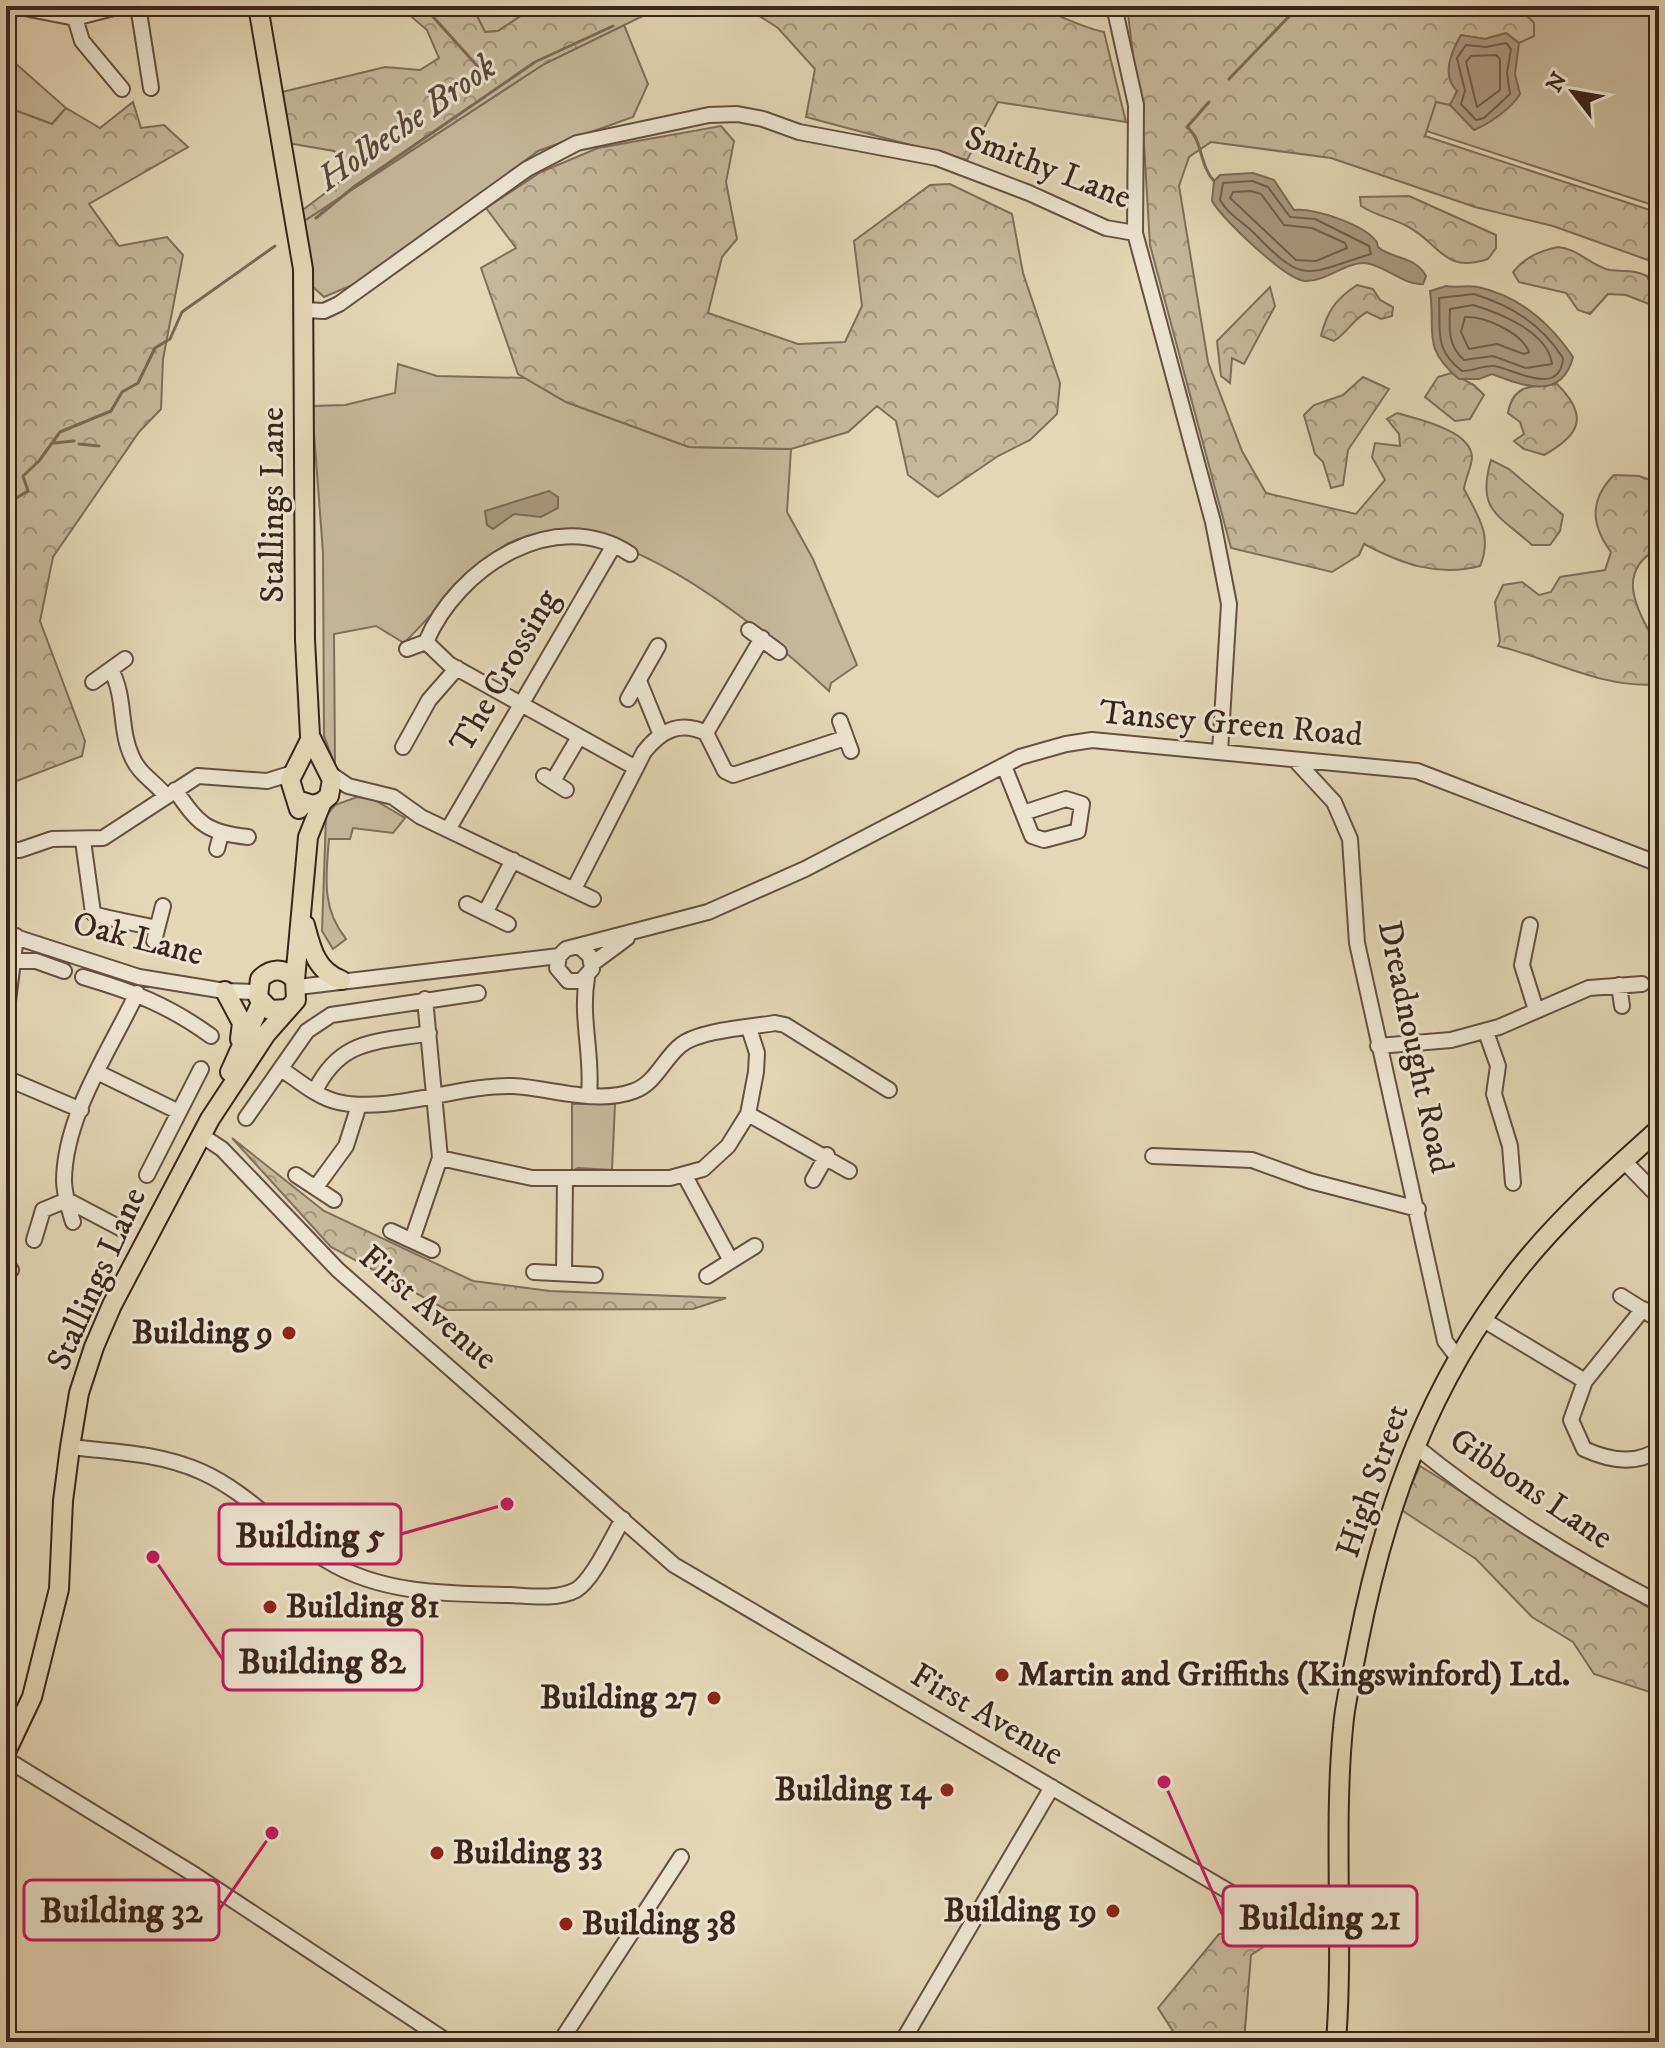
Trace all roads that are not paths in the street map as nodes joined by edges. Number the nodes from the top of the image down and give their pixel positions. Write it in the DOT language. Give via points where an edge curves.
graph roads {
  1 [pos="14,6"];
  2 [pos="121,6"];
  3 [pos="138,6"];
  4 [pos="258,6"];
  5 [pos="1114,6"];
  6 [pos="78,14"];
  7 [pos="151,88"];
  8 [pos="122,89"];
  9 [pos="1135,233"];
  10 [pos="305,310"];
  11 [pos="614,545"];
  12 [pos="630,554"];
  13 [pos="426,642"];
  14 [pos="658,646"];
  15 [pos="407,649"];
  16 [pos="779,652"];
  17 [pos="125,659"];
  18 [pos="457,668"];
  19 [pos="111,670"];
  20 [pos="639,681"];
  21 [pos="93,682"];
  22 [pos="628,699"];
  23 [pos="520,704"];
  24 [pos="840,721"];
  25 [pos="706,733"];
  26 [pos="661,735"];
  27 [pos="579,737"];
  28 [pos="310,740"];
  29 [pos="403,747"];
  30 [pos="1220,752"];
  31 [pos="1296,761"];
  32 [pos="1004,766"];
  33 [pos="636,768"];
  34 [pos="327,770"];
  35 [pos="294,771"];
  36 [pos="267,781"];
  37 [pos="554,782"];
  38 [pos="348,786"];
  39 [pos="170,793"];
  40 [pos="294,797"];
  41 [pos="325,799"];
  42 [pos="1023,813"];
  43 [pos="449,828"];
  44 [pos="221,834"];
  45 [pos="248,837"];
  46 [pos="308,837"];
  47 [pos="83,841"];
  48 [pos="217,849"];
  49 [pos="6,850"];
  50 [pos="513,860"];
  51 [pos="1659,864"];
  52 [pos="574,889"];
  53 [pos="593,899"];
  54 [pos="467,904"];
  55 [pos="163,906"];
  56 [pos="485,913"];
  57 [pos="302,915"];
  58 [pos="508,924"];
  59 [pos="1530,925"];
  60 [pos="11,935"];
  61 [pos="630,935"];
  62 [pos="1526,946"];
  63 [pos="580,947"];
  64 [pos="1541,949"];
  65 [pos="559,956"];
  66 [pos="14,961"];
  67 [pos="529,961"];
  68 [pos="278,970"];
  69 [pos="64,971"];
  70 [pos="590,971"];
  71 [pos="563,976"];
  72 [pos="83,977"];
  73 [pos="341,980"];
  74 [pos="297,983"];
  75 [pos="1642,984"];
  76 [pos="1619,985"];
  77 [pos="225,991"];
  78 [pos="137,993"];
  79 [pos="478,993"];
  80 [pos="259,997"];
  81 [pos="425,999"];
  82 [pos="1622,1006"];
  83 [pos="287,1009"];
  84 [pos="582,1010"];
  85 [pos="1536,1010"];
  86 [pos="6,1018"];
  87 [pos="749,1028"];
  88 [pos="1486,1032"];
  89 [pos="429,1033"];
  90 [pos="211,1036"];
  91 [pos="1378,1046"];
  92 [pos="240,1050"];
  93 [pos="201,1069"];
  94 [pos="281,1069"];
  95 [pos="99,1073"];
  96 [pos="6,1078"];
  97 [pos="889,1090"];
  98 [pos="315,1091"];
  99 [pos="436,1095"];
  100 [pos="589,1095"];
  101 [pos="359,1105"];
  102 [pos="81,1110"];
  103 [pos="179,1112"];
  104 [pos="748,1114"];
  105 [pos="246,1118"];
  106 [pos="205,1127"];
  107 [pos="1659,1129"];
  108 [pos="827,1155"];
  109 [pos="1153,1156"];
  110 [pos="440,1158"];
  111 [pos="1624,1161"];
  112 [pos="1527,1162"];
  113 [pos="1511,1164"];
  114 [pos="849,1171"];
  115 [pos="147,1175"];
  116 [pos="296,1175"];
  117 [pos="685,1176"];
  118 [pos="565,1178"];
  119 [pos="813,1180"];
  120 [pos="1513,1183"];
  121 [pos="316,1187"];
  122 [pos="1659,1197"];
  123 [pos="67,1200"];
  124 [pos="334,1200"];
  125 [pos="1418,1209"];
  126 [pos="73,1222"];
  127 [pos="122,1229"];
  128 [pos="391,1231"];
  129 [pos="34,1240"];
  130 [pos="412,1240"];
  131 [pos="755,1246"];
  132 [pos="432,1250"];
  133 [pos="731,1261"];
  134 [pos="534,1272"];
  135 [pos="564,1273"];
  136 [pos="595,1275"];
  137 [pos="707,1276"];
  138 [pos="1621,1296"];
  139 [pos="1643,1309"];
  140 [pos="1656,1318"];
  141 [pos="1482,1319"];
  142 [pos="1458,1358"];
  143 [pos="1585,1381"];
  144 [pos="1414,1445"];
  145 [pos="70,1447"];
  146 [pos="1659,1449"];
  147 [pos="623,1519"];
  148 [pos="1659,1603"];
  149 [pos="6,1752"];
  150 [pos="6,1759"];
  151 [pos="1052,1787"];
  152 [pos="681,1857"];
  153 [pos="1337,1935"];
  154 [pos="448,2042"];
  155 [pos="560,2042"];
  156 [pos="902,2042"];
  157 [pos="1336,2042"];
  1 -- 6 [label="street"];
  2 -- 6 [label="street"];
  3 -- 7 [label="street"];
  4 -- 10 [label="main road, Stallings Lane" via="303,269"];
  5 -- 9 [label="street" via="1136,105"];
  6 -- 8 [label="street" via="82,41"];
  9 -- 10 [label="street, Smithy Lane" via="1106,228 937,158 799,132 737,114 709,115 577,143 527,169 339,304 324,311"];
  9 -- 30 [label="street, Smithy Lane" via="1213,522 1229,604"];
  10 -- 28 [label="main road, Stallings Lane"];
  11 -- 12 [label="street"];
  11 -- 13 [label="street" via="543,536 520,545 494,561 441,612"];
  11 -- 23 [label="street, The Crossing"];
  13 -- 15 [label="street"];
  13 -- 18 [label="street"];
  14 -- 20 [label="street"];
  16 -- 25 [label="street" via="755,634"];
  17 -- 19 [label="street"];
  18 -- 23 [label="street"];
  18 -- 29 [label="street" via="406,726"];
  19 -- 21 [label="street"];
  19 -- 39 [label="street" via="120,687 131,755 143,774"];
  20 -- 22 [label="street"];
  20 -- 26 [label="street"];
  23 -- 27 [label="street"];
  23 -- 43 [label="street, The Crossing"];
  24 -- 25 [label="street" via="848,744 733,775 725,771"];
  25 -- 26 [label="street" via="687,725"];
  26 -- 33 [label="street"];
  27 -- 33 [label="street"];
  27 -- 37 [label="street"];
  28 -- 34 [label="main road, Stallings Lane"];
  28 -- 35 [label="main road, Stallings Lane"];
  30 -- 31 [label="street, Tansey Green Road"];
  30 -- 32 [label="street, Tansey Green Road" via="1092,740"];
  31 -- 51 [label="street, Tansey Green Road" via="1417,771"];
  31 -- 91 [label="street, Dreadnought Road" via="1334,802 1350,839 1357,943"];
  32 -- 42 [label="street"];
  32 -- 61 [label="street, Tansey Green Road" via="805,869 708,912"];
  33 -- 52 [label="street"];
  34 -- 35 [label="main road" via="310,763"];
  34 -- 38 [label="street"];
  34 -- 41 [label="main road" via="332,780"];
  35 -- 36 [label="street"];
  35 -- 40 [label="main road"];
  36 -- 39 [label="street" via="198,776"];
  36 -- 40 [label="street"];
  38 -- 41 [label="street"];
  38 -- 43 [label="street" via="393,797 406,809"];
  39 -- 44 [label="street" via="196,820"];
  39 -- 47 [label="street" via="115,832"];
  40 -- 41 [label="main road" via="313,805"];
  40 -- 46 [label="main road"];
  41 -- 46 [label="main road"];
  43 -- 50 [label="street"];
  44 -- 45 [label="street"];
  44 -- 48 [label="street"];
  46 -- 57 [label="main road"];
  47 -- 49 [label="street" via="52,839"];
  47 -- 55 [label="street" via="93,913 101,919 119,917 155,934"];
  50 -- 52 [label="street"];
  50 -- 56 [label="street"];
  52 -- 53 [label="street"];
  54 -- 56 [label="street"];
  56 -- 58 [label="street"];
  57 -- 68 [label="main road"];
  57 -- 73 [label="main road" via="319,965"];
  57 -- 74 [label="main road"];
  59 -- 62 [label="street"];
  60 -- 66 [label="street"];
  60 -- 77 [label="street, Oak Lane" via="139,977"];
  61 -- 63 [label="street, Tansey Green Road"];
  61 -- 70 [label="street, Tansey Green Road"];
  62 -- 64 [label="street"];
  62 -- 85 [label="street" via="1522,965"];
  63 -- 65 [label="street, Tansey Green Road"];
  63 -- 70 [label="street" via="590,956"];
  65 -- 67 [label="street, Tansey Green Road"];
  65 -- 71 [label="street"];
  66 -- 69 [label="street" via="36,961"];
  66 -- 86 [label="street"];
  67 -- 71 [label="street, Tansey Green Road"];
  67 -- 73 [label="street, Tansey Green Road"];
  68 -- 74 [label="main road"];
  68 -- 80 [label="main road" via="260,979"];
  70 -- 71 [label="street, Tansey Green Road"];
  70 -- 84 [label="street"];
  71 -- 84 [label="street"];
  72 -- 78 [label="street"];
  73 -- 74 [label="street, Tansey Green Road"];
  74 -- 83 [label="main road" via="296,1000"];
  75 -- 76 [label="street"];
  76 -- 82 [label="street"];
  76 -- 85 [label="street" via="1589,988"];
  77 -- 80 [label="street, Oak Lane"];
  77 -- 92 [label="main road" via="242,1023"];
  78 -- 90 [label="street" via="176,1011"];
  78 -- 95 [label="street"];
  79 -- 81 [label="street"];
  80 -- 83 [label="main road" via="270,1010"];
  80 -- 92 [label="main road"];
  81 -- 89 [label="street"];
  81 -- 94 [label="street" via="331,1015 307,1031"];
  83 -- 106 [label="main road"];
  84 -- 100 [label="street"];
  85 -- 88 [label="street"];
  87 -- 97 [label="street" via="785,1025"];
  87 -- 100 [label="street" via="695,1037 680,1045 636,1090"];
  87 -- 104 [label="street" via="757,1053"];
  88 -- 91 [label="street"];
  88 -- 113 [label="street" via="1498,1066 1494,1094"];
  89 -- 98 [label="street" via="341,1054"];
  89 -- 99 [label="street"];
  91 -- 125 [label="street, Dreadnought Road"];
  92 -- 106 [label="main road"];
  93 -- 103 [label="street"];
  94 -- 98 [label="street"];
  94 -- 105 [label="street"];
  95 -- 102 [label="street"];
  95 -- 103 [label="street"];
  96 -- 102 [label="street"];
  98 -- 101 [label="street"];
  99 -- 100 [label="street" via="512,1086"];
  99 -- 101 [label="street"];
  99 -- 110 [label="street"];
  101 -- 121 [label="street" via="346,1146"];
  102 -- 123 [label="street" via="65,1157"];
  103 -- 115 [label="street"];
  104 -- 108 [label="street"];
  104 -- 117 [label="street" via="716,1158"];
  106 -- 145 [label="main road, Stallings Lane" via="112,1305 79,1393"];
  106 -- 147 [label="street, First Avenue" via="338,1270"];
  107 -- 111 [label="main road, High Street"];
  108 -- 114 [label="street"];
  108 -- 119 [label="street"];
  109 -- 125 [label="street" via="1252,1160"];
  110 -- 118 [label="street" via="532,1178"];
  110 -- 130 [label="street"];
  111 -- 122 [label="street"];
  111 -- 141 [label="main road, High Street" via="1558,1225"];
  112 -- 113 [label="street"];
  113 -- 120 [label="street"];
  116 -- 121 [label="street"];
  117 -- 118 [label="street"];
  117 -- 133 [label="street"];
  118 -- 135 [label="street"];
  121 -- 124 [label="street"];
  123 -- 126 [label="street"];
  123 -- 127 [label="street"];
  123 -- 129 [label="street" via="43,1210"];
  125 -- 142 [label="street, Dreadnought Road" via="1445,1341"];
  128 -- 130 [label="street"];
  130 -- 132 [label="street"];
  131 -- 133 [label="street"];
  133 -- 137 [label="street"];
  134 -- 135 [label="street"];
  135 -- 136 [label="street"];
  138 -- 139 [label="street"];
  139 -- 140 [label="street"];
  139 -- 143 [label="street"];
  141 -- 142 [label="main road, High Street"];
  141 -- 143 [label="street"];
  142 -- 144 [label="main road, High Street"];
  143 -- 146 [label="street" via="1571,1420 1584,1449 1604,1458 1630,1460"];
  144 -- 148 [label="street, Gibbons Lane" via="1516,1522"];
  144 -- 153 [label="main road, High Street" via="1393,1501 1365,1611 1343,1725"];
  145 -- 147 [label="street" via="161,1458 192,1468 233,1490 329,1563 416,1590 529,1596 570,1592 584,1584"];
  145 -- 149 [label="main road, Stallings Lane" via="59,1589 32,1697"];
  147 -- 151 [label="street, First Avenue" via="674,1565"];
  150 -- 154 [label="street" via="195,1875"];
  151 -- 153 [label="street, First Avenue" via="1262,1911 1291,1925"];
  151 -- 156 [label="street"];
  152 -- 155 [label="street"];
  153 -- 157 [label="main road, High Street"];
}
